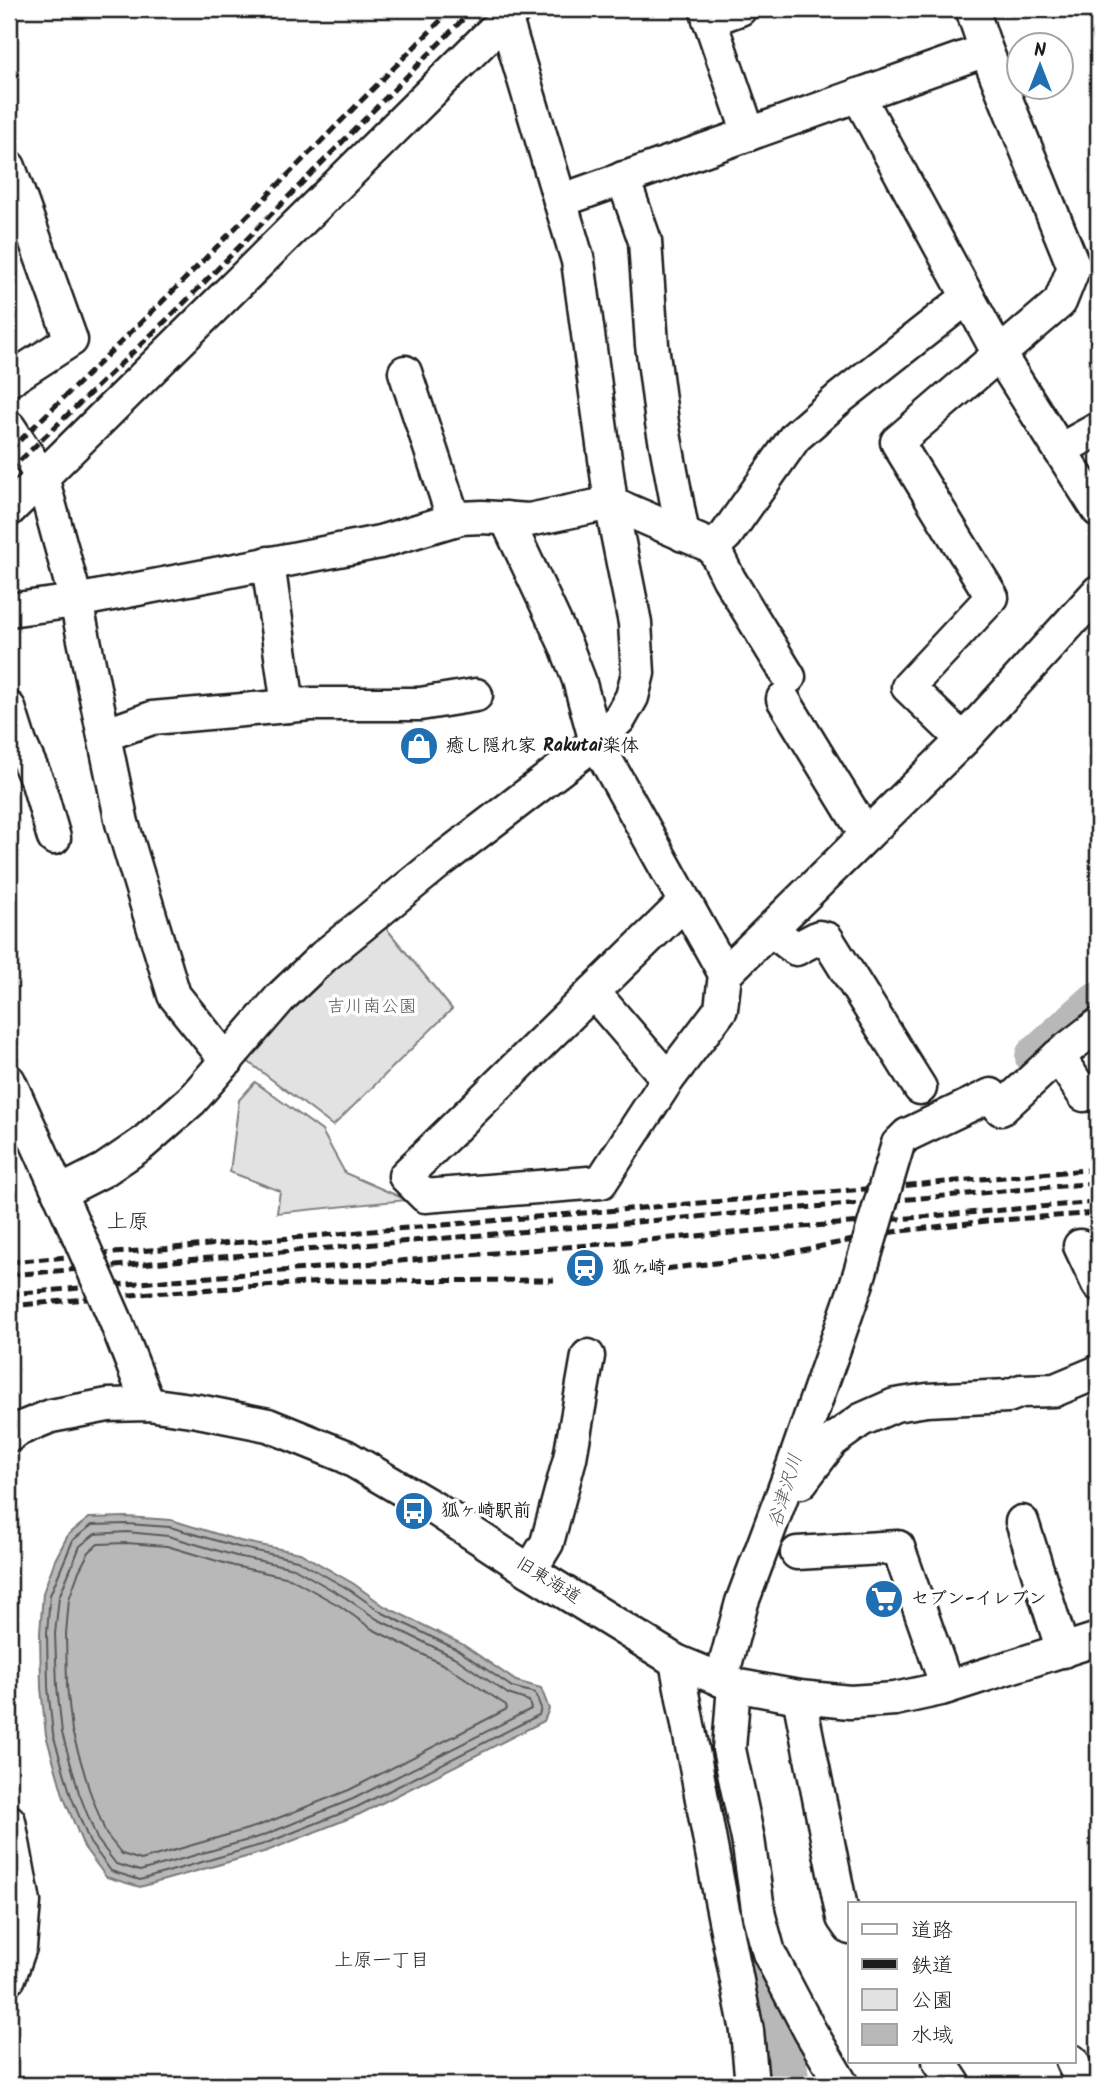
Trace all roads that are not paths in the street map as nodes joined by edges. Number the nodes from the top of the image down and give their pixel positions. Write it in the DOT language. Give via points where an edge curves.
graph roads {
  1 [pos="740,9"];
  2 [pos="972,9"];
  3 [pos="508,12"];
  4 [pos="708,14"];
  5 [pos="986,50"];
  6 [pos="858,95"];
  7 [pos="749,134"];
  8 [pos="9,167"];
  9 [pos="623,178"];
  10 [pos="560,201"];
  11 [pos="968,297"];
  12 [pos="999,354"];
  13 [pos="405,372"];
  14 [pos="9,380"];
  15 [pos="9,427"];
  16 [pos="1098,429"];
  17 [pos="1060,450"];
  18 [pos="42,477"];
  19 [pos="611,503"];
  20 [pos="9,510"];
  21 [pos="1098,510"];
  22 [pos="506,518"];
  23 [pos="454,520"];
  24 [pos="682,535"];
  25 [pos="713,547"];
  26 [pos="268,563"];
  27 [pos="1098,592"];
  28 [pos="76,601"];
  29 [pos="9,611"];
  30 [pos="476,695"];
  31 [pos="288,706"];
  32 [pos="9,708"];
  33 [pos="104,735"];
  34 [pos="963,740"];
  35 [pos="596,742"];
  36 [pos="866,835"];
  37 [pos="54,838"];
  38 [pos="685,902"];
  39 [pos="771,930"];
  40 [pos="725,974"];
  41 [pos="593,992"];
  42 [pos="1098,1025"];
  43 [pos="1058,1056"];
  44 [pos="227,1061"];
  45 [pos="668,1079"];
  46 [pos="9,1081"];
  47 [pos="920,1088"];
  48 [pos="1098,1090"];
  49 [pos="59,1193"];
  50 [pos="1080,1246"];
  51 [pos="1098,1284"];
  52 [pos="588,1356"];
  53 [pos="1098,1372"];
  54 [pos="148,1404"];
  55 [pos="9,1436"];
  56 [pos="789,1478"];
  57 [pos="1022,1522"];
  58 [pos="797,1553"];
  59 [pos="530,1571"];
  60 [pos="1098,1639"];
  61 [pos="1063,1651"];
  62 [pos="676,1661"];
  63 [pos="728,1682"];
  64 [pos="947,1687"];
  65 [pos="799,1697"];
  66 [pos="9,1821"];
  67 [pos="848,1925"];
  68 [pos="9,1978"];
  69 [pos="940,2062"];
  70 [pos="1072,2062"];
  71 [pos="1098,2081"];
  72 [pos="752,2085"];
  73 [pos="842,2085"];
  74 [pos="955,2085"];
  75 [pos="1084,2085"];
  76 [pos="1090,2085"];
  1 -- 4 [label="street"];
  2 -- 5 [label="street"];
  3 -- 10 [label="street"];
  3 -- 18 [label="street"];
  4 -- 7 [label="street"];
  5 -- 6 [label="street"];
  5 -- 12 [label="street" via="1074,267 1060,302"];
  6 -- 7 [label="street"];
  6 -- 11 [label="street"];
  7 -- 9 [label="street"];
  8 -- 14 [label="street" via="71,340"];
  9 -- 10 [label="street"];
  9 -- 24 [label="street" via="645,241 658,397"];
  10 -- 19 [label="street" via="578,261"];
  11 -- 12 [label="street"];
  11 -- 25 [label="street" via="795,437"];
  12 -- 17 [label="street"];
  12 -- 34 [label="street" via="897,442 992,597 908,687"];
  13 -- 23 [label="street"];
  15 -- 18 [label="street"];
  16 -- 17 [label="street"];
  17 -- 21 [label="street"];
  18 -- 20 [label="street"];
  18 -- 28 [label="street"];
  19 -- 22 [label="street" via="529,520"];
  19 -- 24 [label="street"];
  19 -- 35 [label="street" via="635,623 638,673 620,718"];
  22 -- 23 [label="street"];
  22 -- 35 [label="street" via="566,646"];
  23 -- 26 [label="street" via="380,542"];
  24 -- 25 [label="street"];
  25 -- 36 [label="street"];
  26 -- 28 [label="street"];
  26 -- 31 [label="street"];
  27 -- 34 [label="street"];
  28 -- 29 [label="street"];
  28 -- 33 [label="street"];
  30 -- 31 [label="street" via="420,704"];
  31 -- 33 [label="street" via="152,718"];
  32 -- 37 [label="street"];
  33 -- 44 [label="street" via="122,823 174,995"];
  34 -- 36 [label="street"];
  35 -- 38 [label="street"];
  35 -- 44 [label="street" via="323,957 281,997"];
  36 -- 39 [label="street"];
  38 -- 40 [label="street"];
  38 -- 41 [label="street"];
  39 -- 40 [label="street"];
  39 -- 47 [label="street" via="796,949 819,937 827,939"];
  40 -- 45 [label="street" via="720,1009"];
  41 -- 45 [label="street"];
  41 -- 45 [label="street" via="405,1176 425,1196 601,1182"];
  42 -- 43 [label="street"];
  43 -- 48 [label="street" via="1084,1095"];
  43 -- 56 [label="street, bridge" via="1001,1109 991,1096 907,1135 898,1144 856,1286"];
  44 -- 49 [label="street" via="142,1144"];
  46 -- 49 [label="street"];
  49 -- 54 [label="street, bridge"];
  50 -- 51 [label="street"];
  52 -- 59 [label="street" via="570,1458 547,1543"];
  53 -- 56 [label="street" via="1055,1390 895,1405 860,1420 832,1441 801,1482"];
  54 -- 55 [label="street, 旧東海道" via="108,1405 51,1416"];
  54 -- 59 [label="street, 旧東海道" via="268,1425 345,1456"];
  56 -- 63 [label="street" via="742,1602"];
  57 -- 61 [label="street"];
  58 -- 64 [label="street" via="898,1547"];
  59 -- 62 [label="street, 旧東海道"];
  60 -- 61 [label="street, 旧東海道"];
  61 -- 64 [label="street, 旧東海道"];
  62 -- 63 [label="street, 旧東海道"];
  62 -- 72 [label="street" via="747,2031"];
  63 -- 65 [label="street, 旧東海道"];
  63 -- 73 [label="street" via="729,1749 769,1953"];
  64 -- 65 [label="street, 旧東海道" via="895,1699 850,1702"];
  65 -- 67 [label="street"];
  66 -- 68 [label="street" via="24,1902 20,1947"];
  69 -- 74 [label="street"];
  70 -- 75 [label="street"];
  71 -- 76 [label="street"];
}
